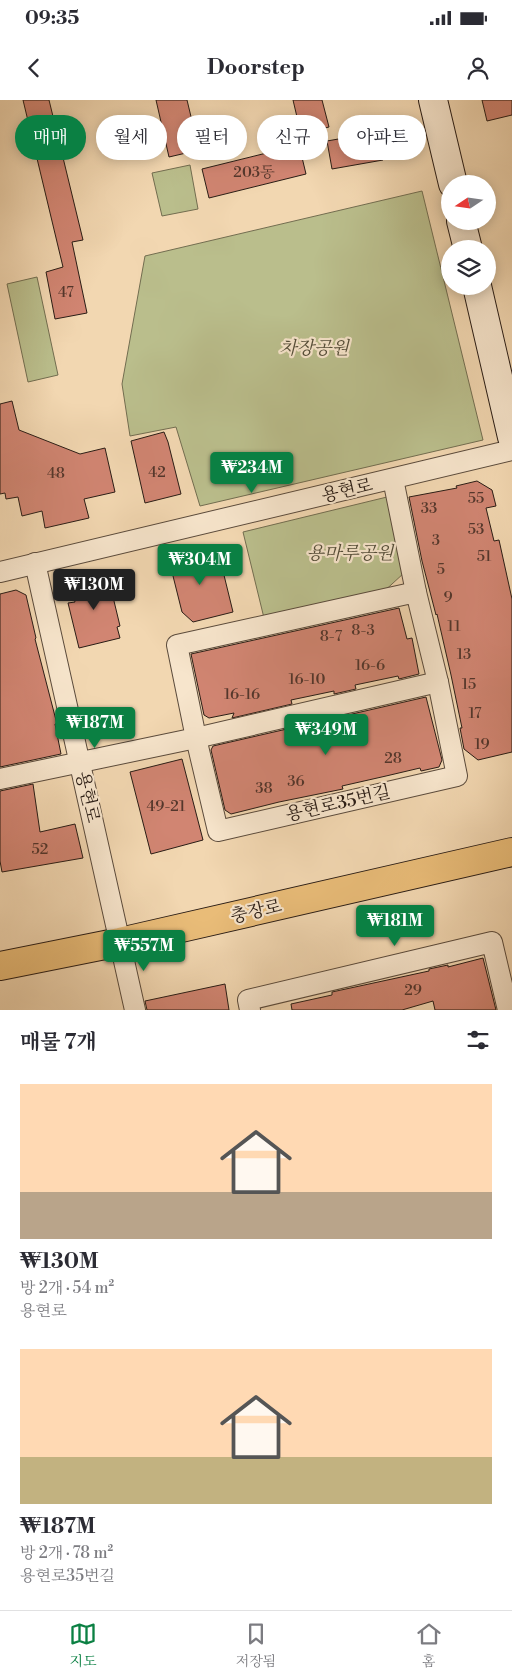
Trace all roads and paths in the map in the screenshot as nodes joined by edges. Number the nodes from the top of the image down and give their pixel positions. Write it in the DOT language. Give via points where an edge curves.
graph roads {
  1 [pos="433,100"];
  2 [pos="451,175"];
  3 [pos="479,295"];
  4 [pos="512,437"];
  5 [pos="512,450"];
  6 [pos="393,479"];
  7 [pos="35,563"];
  8 [pos="0,572"];
  9 [pos="416,592"];
  10 [pos="438,682"];
  11 [pos="196,738"];
  12 [pos="80,762"];
  13 [pos="0,778"];
  14 [pos="512,852"];
  15 [pos="120,942"];
  16 [pos="0,966"];
  17 [pos="134,1010"];
  18 [pos="250,1010"];
  19 [pos="508,1010"];
  1 -- 2 [label="main road"];
  3 -- 4 [label="main road"];
  5 -- 6 [label="street, 용현로"];
  6 -- 7 [label="street, 용현로"];
  6 -- 9 [label="street, 용현로35번길"];
  7 -- 8 [label="street, 용현로"];
  7 -- 12 [label="street, 용현로"];
  9 -- 10 [label="street, 용현로35번길"];
  9 -- 11 [label="street, 용현로35번길" via="177,645"];
  10 -- 11 [label="street"];
  10 -- 11 [label="street, 용현로35번길" via="458,776 218,831"];
  11 -- 12 [label="street"];
  12 -- 13 [label="street"];
  12 -- 15 [label="street, 용현로"];
  14 -- 15 [label="main road, 충장로"];
  15 -- 16 [label="main road, 충장로"];
  15 -- 17 [label="street, 용현로"];
  18 -- 19 [label="street" via="248,1000 492,942"];
}
